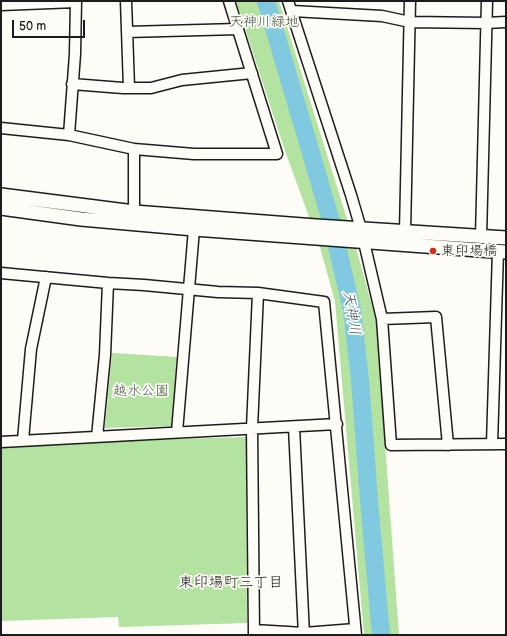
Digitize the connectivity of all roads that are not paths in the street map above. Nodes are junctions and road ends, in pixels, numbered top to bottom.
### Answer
1 (126, 1) edge
2 (229, 1) edge
3 (288, 1) edge
4 (410, 1) edge
5 (487, 1) edge
6 (76, 2) edge
7 (1, 5) edge
8 (292, 11) junction
9 (410, 22) junction
10 (506, 22) edge
11 (486, 23) junction
12 (238, 29) junction
13 (126, 32) junction
14 (252, 73) junction
15 (72, 84) junction
16 (129, 88) junction
17 (1, 128) edge
18 (69, 135) junction
19 (134, 149) junction
20 (1, 195) edge
21 (1, 208) edge
22 (134, 212) junction
23 (194, 229) junction
24 (361, 229) junction
25 (317, 232) junction
26 (405, 232) junction
27 (481, 236) junction
28 (506, 238) edge
29 (358, 242) junction
30 (502, 251) edge
31 (1, 273) edge
32 (46, 277) junction
33 (108, 283) junction
34 (188, 290) junction
35 (258, 292) junction
36 (382, 319) junction
37 (336, 424) junction
38 (294, 427) junction
39 (252, 428) junction
40 (177, 432) junction
41 (97, 437) junction
42 (23, 440) junction
43 (1, 442) edge
44 (492, 444) junction
45 (506, 444) edge
46 (448, 445) junction
47 (355, 632) edge
48 (254, 633) edge
49 (304, 634) edge

1 - 13 street
2 - 12 street
3 - 8 street
4 - 9 street
5 - 11 street
6 - 7 street
6 - 15 street
8 - 9 street
8 - 24 street
9 - 11 street
9 - 26 street
10 - 11 street
11 - 27 street
12 - 13 street
12 - 14 street
13 - 16 street
14 - 16 street
14 - 19 street
15 - 16 street
15 - 18 street
17 - 18 street
18 - 19 street
19 - 22 street
20 - 22 street
21 - 23 street
22 - 25 street
23 - 25 street
23 - 34 street
24 - 25 street
24 - 26 street
25 - 29 street
26 - 27 street
27 - 28 street
29 - 30 street
29 - 36 street
30 - 44 street
31 - 32 street
32 - 33 street
32 - 42 street
33 - 34 street
33 - 41 street
34 - 35 street
34 - 40 street
35 - 37 street
35 - 39 street
36 - 46 street
36 - 46 street
37 - 38 street
37 - 47 street
38 - 39 street
38 - 49 street
39 - 40 street
39 - 48 street
40 - 41 street
41 - 42 street
42 - 43 street
44 - 45 street
44 - 46 street
47 - 49 street
48 - 49 street

